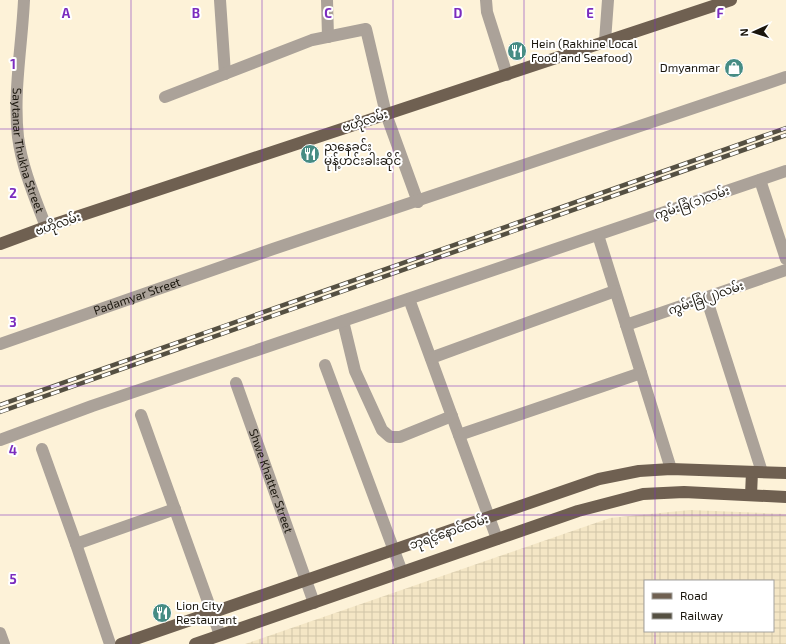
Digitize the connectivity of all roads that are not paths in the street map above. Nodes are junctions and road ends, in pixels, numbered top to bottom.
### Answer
1 (24, 0) edge
2 (220, 0) edge
3 (326, 0) edge
4 (486, 0) edge
5 (608, 0) edge
6 (731, 0) edge
7 (328, 37) junction
8 (605, 41) junction
9 (225, 74) junction
10 (507, 74) junction
11 (786, 77) edge
12 (165, 98) dead end
13 (386, 114) junction
14 (786, 171) edge
15 (760, 180) junction
16 (418, 202) junction
17 (46, 227) junction
18 (598, 235) junction
19 (0, 244) edge
20 (786, 259) edge
21 (786, 270) edge
22 (615, 291) junction
23 (706, 297) junction
24 (410, 299) junction
25 (343, 322) junction
26 (626, 325) junction
27 (0, 344) edge
28 (431, 358) junction
29 (325, 365) dead end
30 (641, 373) junction
31 (236, 383) dead end
32 (141, 415) dead end
33 (452, 416) junction
34 (459, 435) junction
35 (0, 440) edge
36 (42, 449) dead end
37 (671, 469) junction
38 (757, 472) junction
39 (786, 473) edge
40 (751, 495) junction
41 (786, 497) edge
42 (175, 509) junction
43 (489, 518) junction
44 (497, 539) junction
45 (76, 544) junction
46 (394, 551) junction
47 (402, 572) junction
48 (305, 580) junction
49 (314, 602) junction
50 (212, 613) junction
51 (0, 633) edge
52 (220, 635) junction
53 (4, 644) edge
54 (110, 644) edge
55 (121, 644) edge
56 (195, 644) edge

1 - 17 street, Saytanar Thukha Street
2 - 9 street
3 - 7 street
4 - 10 street
5 - 8 street
6 - 8 main road, ဗဟိုလမ်း
7 - 9 street
7 - 13 street
8 - 10 main road, ဗဟိုလမ်း
9 - 12 street
10 - 13 main road, ဗဟိုလမ်း
11 - 16 street, Padamyar Street
13 - 16 street
13 - 17 main road, ဗဟိုလမ်း
14 - 15 street, ကွမ်းခြံ(၁)လမ်း
15 - 18 street, ကွမ်းခြံ(၁)လမ်း
15 - 20 street
16 - 27 street, Padamyar Street
17 - 19 main road, ဗဟိုလမ်း
18 - 22 street
18 - 24 street, ကွမ်းခြံ(၁)လမ်း
21 - 23 street, ကွမ်းခြံ(၂)လမ်း
22 - 26 street
22 - 28 street
23 - 26 street, ကွမ်းခြံ(၂)လမ်း
23 - 38 street
24 - 25 street, ကွမ်းခြံ(၁)လမ်း
24 - 28 street
25 - 33 street
25 - 35 street, ကွမ်းခြံ(၁)လမ်း
26 - 30 street
28 - 33 street
29 - 46 street
30 - 34 street
30 - 37 street
31 - 48 street, Shwe Khatter Street
32 - 42 street
33 - 34 street
34 - 43 street
36 - 45 street
37 - 38 main road, ဘုရင့်နောင်လမ်း
37 - 43 main road, ဘုရင့်နောင်လမ်း
38 - 39 main road, ဘုရင့်နောင်လမ်း
38 - 40 main road
40 - 41 main road, ဘုရင့်နောင်လမ်း
40 - 44 main road, ဘုရင့်နောင်လမ်း
42 - 45 street
42 - 50 street
43 - 44 street
43 - 46 main road, ဘုရင့်နောင်လမ်း
44 - 47 main road, ဘုရင့်နောင်လမ်း
45 - 54 street
46 - 47 street
46 - 48 main road, ဘုရင့်နောင်လမ်း
47 - 49 main road, ဘုရင့်နောင်လမ်း
48 - 49 street, Shwe Khatter Street
48 - 50 main road, ဘုရင့်နောင်လမ်း
49 - 52 main road, ဘုရင့်နောင်လမ်း
50 - 52 street
50 - 55 main road, ဘုရင့်နောင်လမ်း
51 - 53 street
52 - 56 main road, ဘုရင့်နောင်လမ်း

